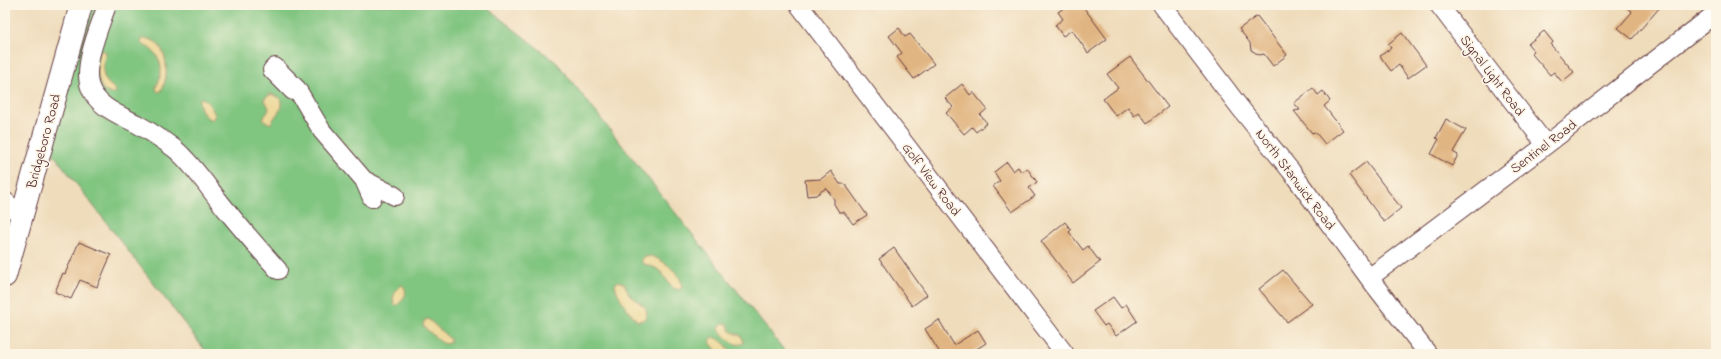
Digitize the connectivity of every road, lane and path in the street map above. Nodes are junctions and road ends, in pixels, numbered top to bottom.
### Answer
1 (81, 5) edge
2 (107, 5) edge
3 (799, 5) edge
4 (1162, 5) edge
5 (1439, 5) edge
6 (1716, 13) edge
7 (293, 91) dead end
8 (1546, 145) junction
9 (364, 180) junction
10 (395, 196) dead end
11 (372, 198) dead end
12 (5, 201) edge
13 (22, 217) junction
14 (278, 270) dead end
15 (5, 276) edge
16 (1369, 278) junction
17 (1065, 354) edge
18 (1428, 354) edge

1 - 13 main road, Bridgeboro Road
2 - 14 street
3 - 17 street, Golf View Road
4 - 16 street, North Stanwick Road
5 - 8 street, Signal Light Road
6 - 8 street, Sentinel Road
7 - 9 street
8 - 16 street, Sentinel Road
9 - 10 street
9 - 11 street
12 - 13 street
13 - 15 main road, Bridgeboro Road
16 - 18 street, North Stanwick Road

